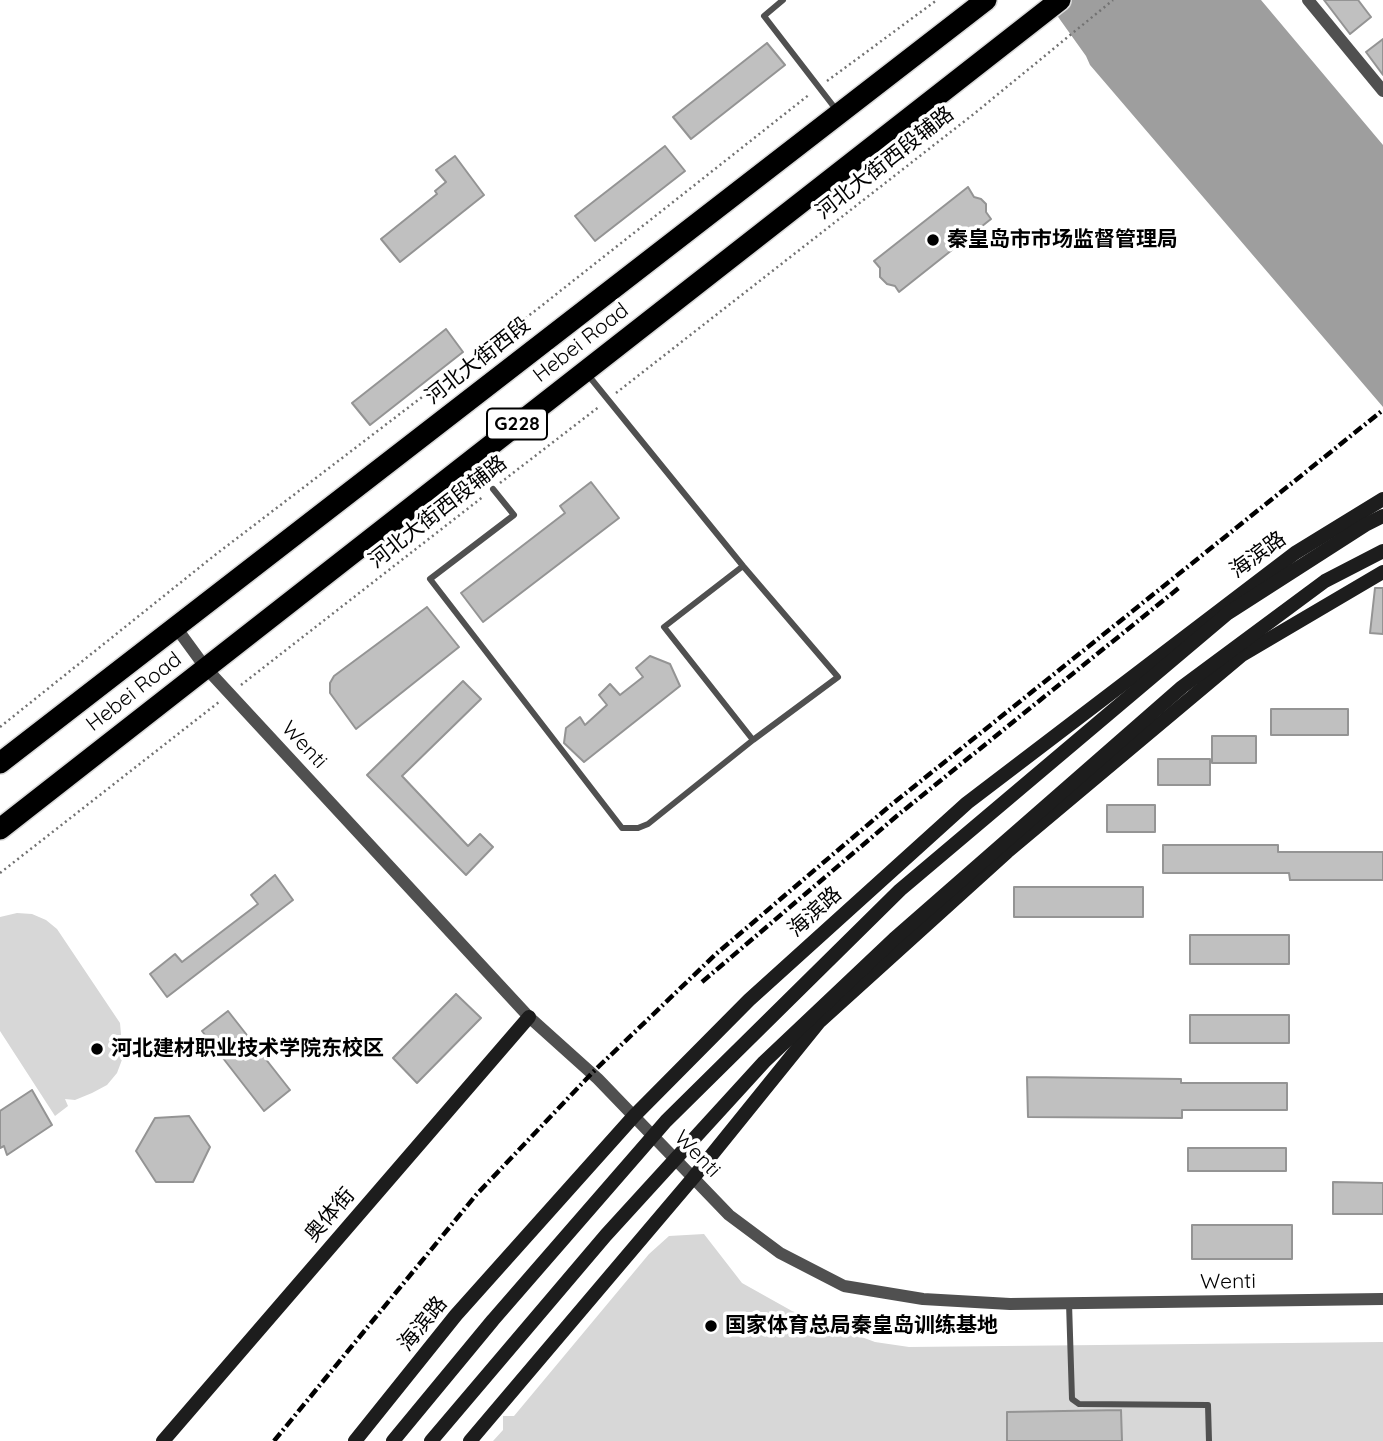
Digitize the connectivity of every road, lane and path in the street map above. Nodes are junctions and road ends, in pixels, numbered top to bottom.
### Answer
1 (783, 0) edge
2 (937, 0) edge
3 (986, 0) edge
4 (1060, 0) edge
5 (1113, 0) edge
6 (1308, 0) edge
7 (818, 87) junction
8 (1383, 91) edge
9 (839, 113) junction
10 (585, 371) junction
11 (610, 398) junction
12 (493, 489) junction
13 (1383, 499) edge
14 (1383, 516) edge
15 (1383, 551) edge
16 (743, 566) junction
17 (1383, 572) edge
18 (175, 626) junction
19 (205, 667) junction
20 (230, 694) junction
21 (0, 727) edge
22 (753, 740) junction
23 (0, 763) edge
24 (0, 829) edge
25 (0, 873) edge
26 (529, 1017) junction
27 (634, 1116) junction
28 (693, 1178) junction
29 (1383, 1299) edge
30 (1069, 1303) junction
31 (163, 1441) edge
32 (355, 1441) edge
33 (393, 1441) edge
34 (431, 1441) edge
35 (470, 1441) edge
36 (1209, 1441) edge

1 - 7 lane
2 - 7 path
3 - 9 highway, 河北大街西段 / G228
4 - 10 highway, Hebei Road / G228
5 - 11 path, 河北大街西段辅路
6 - 8 street
7 - 9 lane
7 - 21 path
9 - 18 highway, 河北大街西段 / G228
10 - 11 lane
10 - 19 highway, Hebei Road / G228
11 - 12 path, 河北大街西段辅路
11 - 16 lane
12 - 20 path, 河北大街西段辅路
12 - 22 lane
13 - 27 street, 海滨路
14 - 33 street, 海滨路, bridge
15 - 34 street, bridge
16 - 22 lane
16 - 22 lane
17 - 28 street
18 - 19 street, Wenti
18 - 23 highway, 河北大街西段 / G228
19 - 20 street, Wenti
19 - 24 highway, Hebei Road / G228
20 - 25 path, 河北大街西段辅路
20 - 26 street, Wenti
26 - 27 street, Wenti
26 - 31 street, 奥体街
27 - 28 street, Wenti
27 - 32 street, 海滨路
28 - 30 street, Wenti
28 - 35 street
29 - 30 street, Wenti
30 - 36 lane

